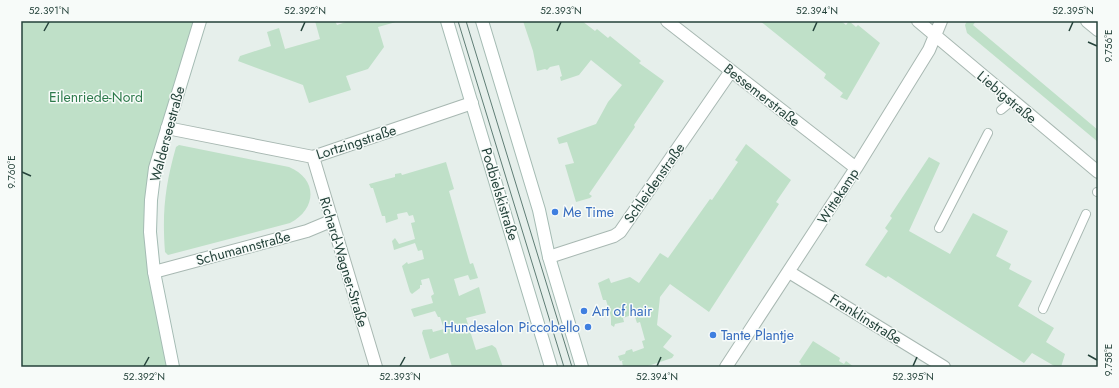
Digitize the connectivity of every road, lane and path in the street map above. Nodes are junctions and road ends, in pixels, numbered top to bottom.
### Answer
1 (200, 21) edge
2 (447, 21) edge
3 (482, 21) edge
4 (667, 21) edge
5 (918, 21) edge
6 (941, 21) edge
7 (1087, 21) edge
8 (1098, 30) edge
9 (935, 36) junction
10 (731, 71) junction
11 (1012, 101) junction
12 (472, 103) junction
13 (1001, 110) dead end
14 (167, 128) junction
15 (988, 133) dead end
16 (312, 157) junction
17 (856, 168) junction
18 (1098, 172) edge
19 (1086, 214) dead end
20 (331, 221) junction
21 (938, 228) dead end
22 (549, 257) junction
23 (154, 272) junction
24 (789, 272) junction
25 (1043, 309) dead end
26 (173, 367) edge
27 (376, 367) edge
28 (551, 367) edge
29 (582, 367) edge
30 (726, 367) edge
31 (944, 367) edge

1 - 14 street, Walderseestraße
2 - 12 street, Podbielskistraße
3 - 22 street
4 - 10 street, Bessemerstraße
5 - 9 street, Liebigstraße
6 - 9 street, Wittekamp
7 - 8 street
9 - 11 street, Liebigstraße
9 - 17 street, Wittekamp
10 - 17 street, Bessemerstraße
10 - 22 street, Schleidenstraße
11 - 13 lane
11 - 18 street, Liebigstraße
12 - 16 street, Lortzingstraße
12 - 28 street, Podbielskistraße
14 - 16 street, Lortzingstraße
14 - 23 street, Walderseestraße
15 - 21 lane
16 - 20 street, Richard-Wagner-Straße
17 - 24 street, Wittekamp
19 - 25 lane
20 - 23 street, Schumannstraße
20 - 27 street, Richard-Wagner-Straße
22 - 29 street
23 - 26 street, Walderseestraße
24 - 30 street, Wittekamp
24 - 31 street, Franklinstraße

